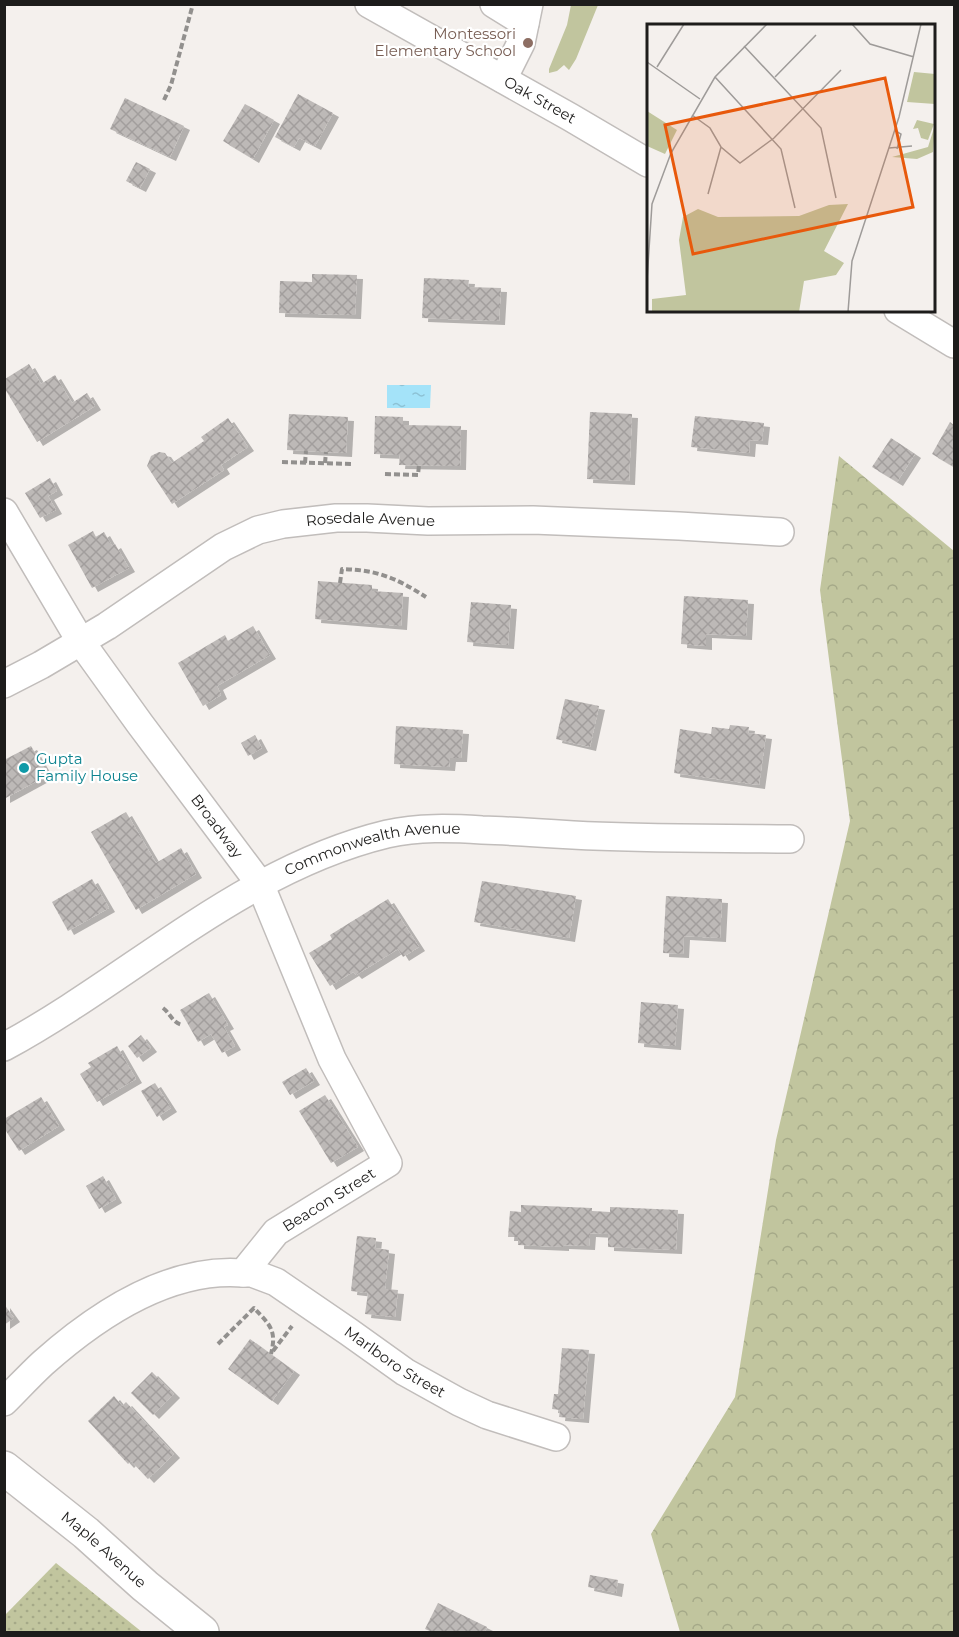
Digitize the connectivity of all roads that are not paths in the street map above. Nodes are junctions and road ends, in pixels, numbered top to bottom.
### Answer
1 (494, 4) edge
2 (382, 8) edge
3 (527, 14) edge
4 (503, 79) junction
5 (647, 162) edge
6 (901, 312) edge
7 (954, 344) edge
8 (4, 512) edge
9 (780, 532) dead end
10 (81, 642) junction
11 (4, 684) edge
12 (790, 839) dead end
13 (260, 884) junction
14 (4, 1047) edge
15 (388, 1162) joint
16 (243, 1273) junction
17 (4, 1402) edge
18 (556, 1437) dead end
19 (4, 1467) edge
20 (202, 1632) edge

1 - 3 street
2 - 4 street, Oak Street
3 - 4 street
4 - 5 street, Oak Street
6 - 7 street
8 - 10 street, Broadway
9 - 10 street, Rosedale Avenue
10 - 11 street, Rosedale Avenue
10 - 13 street, Broadway
12 - 13 street, Commonwealth Avenue
13 - 14 street, Commonwealth Avenue
13 - 15 street, Broadway
15 - 16 street, Beacon Street
16 - 17 street
16 - 18 street, Marlboro Street
19 - 20 main road, Maple Avenue

